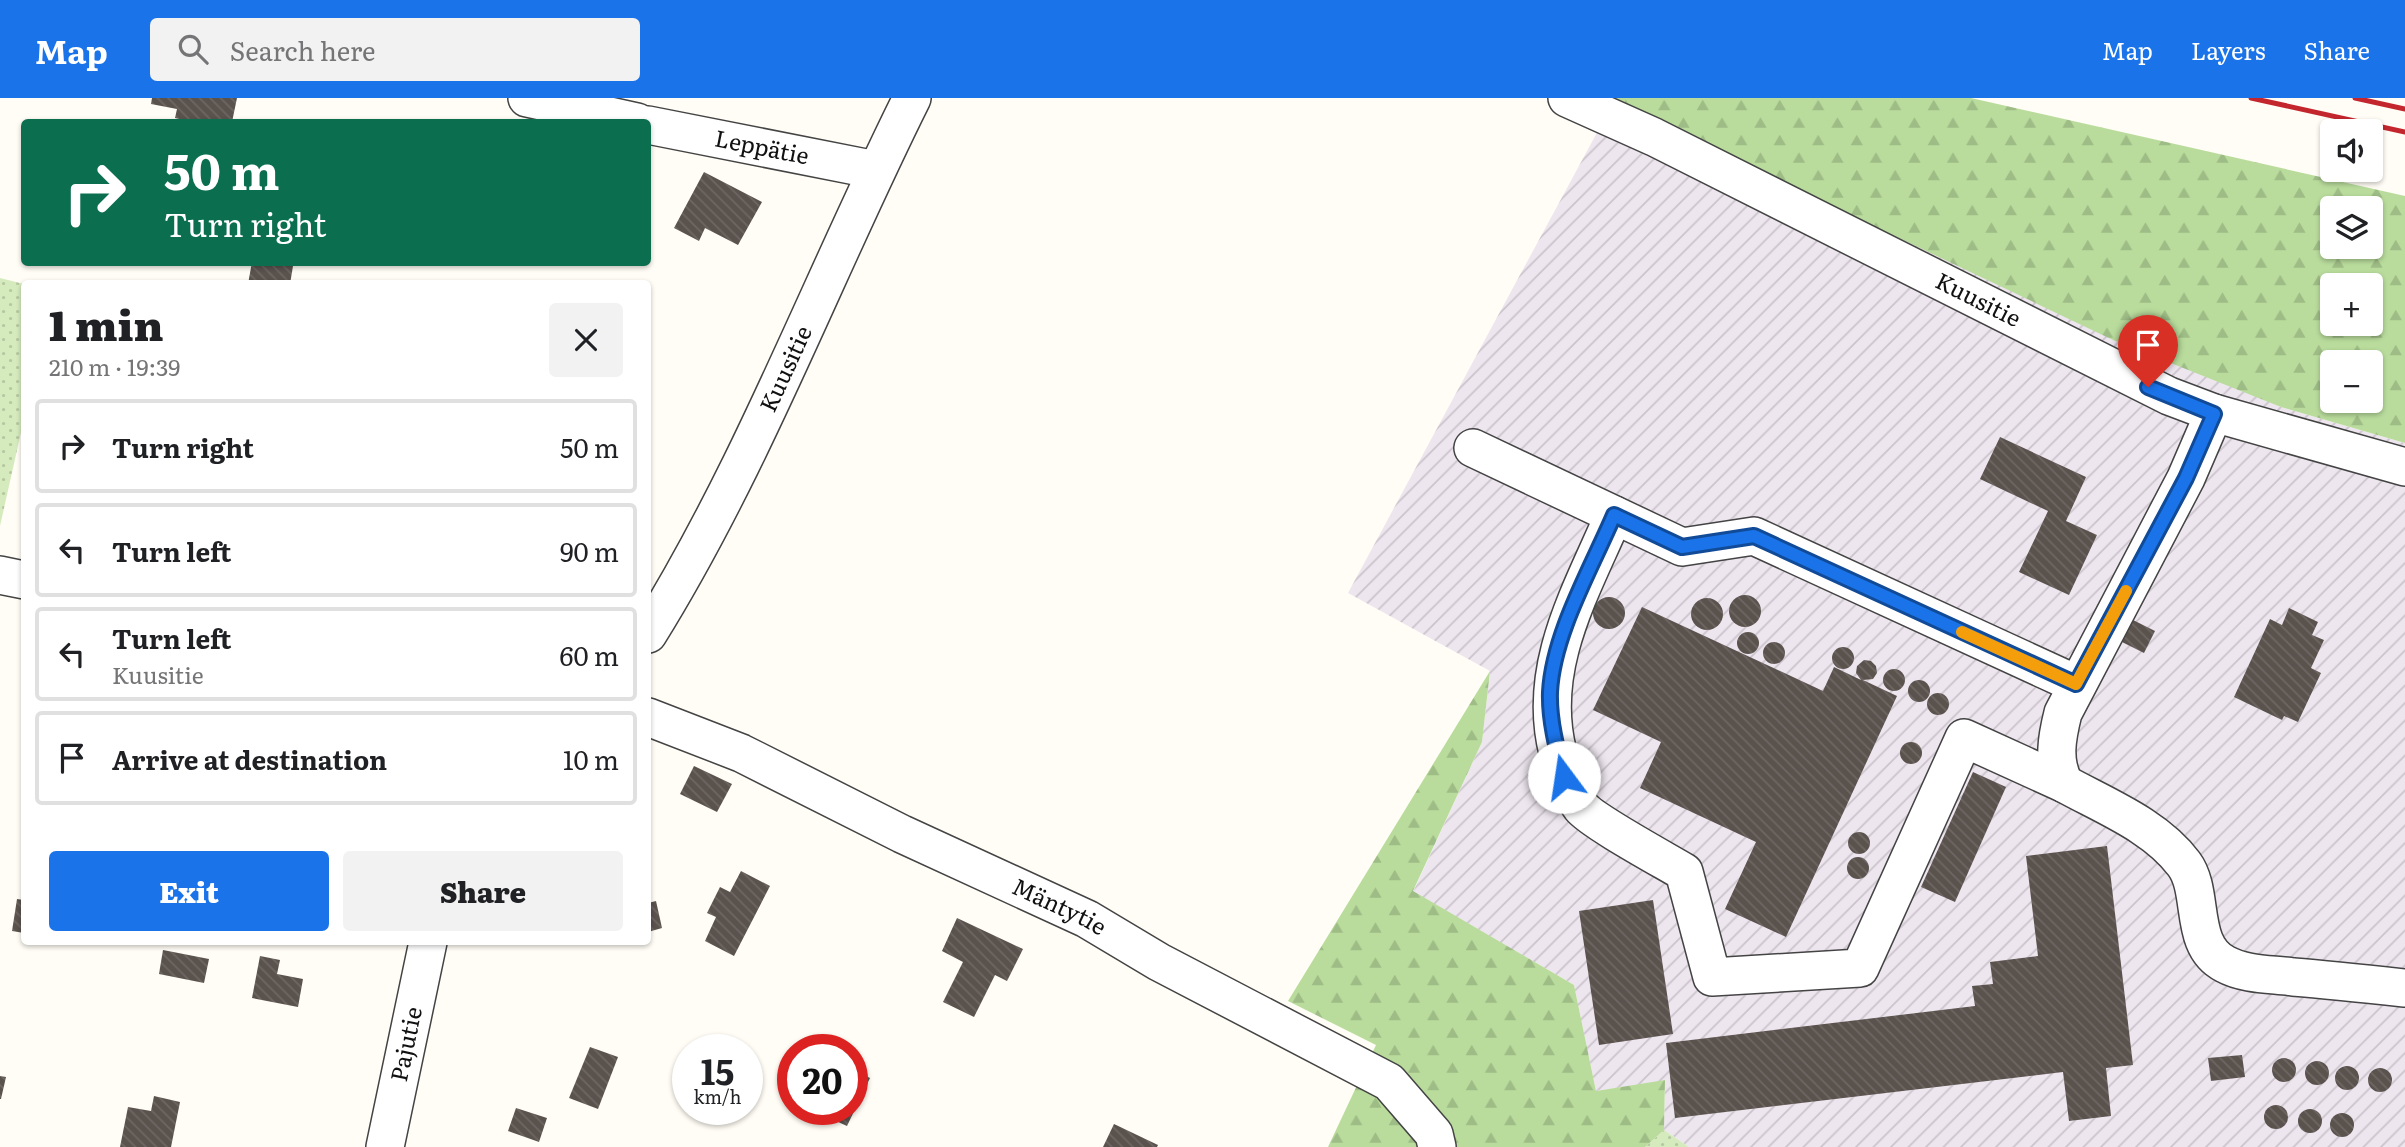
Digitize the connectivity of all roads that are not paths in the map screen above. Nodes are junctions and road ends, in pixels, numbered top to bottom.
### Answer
1 (527, 98) edge
2 (912, 98) edge
3 (1567, 98) edge
4 (623, 119) edge
5 (651, 126) edge
6 (876, 170) junction
7 (2214, 414) junction
8 (1473, 448) dead end
9 (2405, 467) edge
10 (1614, 515) junction
11 (0, 575) edge
12 (21, 579) edge
13 (651, 629) edge
14 (2076, 684) junction
15 (651, 718) edge
16 (2065, 784) junction
17 (427, 945) edge
18 (2405, 988) edge
19 (385, 1147) edge
20 (1437, 1147) edge

1 - 4 street
2 - 6 street, Kuusitie
3 - 7 street, Kuusitie
5 - 6 street, Leppätie
6 - 13 street, Kuusitie
7 - 9 street, Kuusitie
7 - 14 street
8 - 10 street
10 - 14 street
10 - 16 street
11 - 12 street
14 - 16 street
15 - 20 street, Mäntytie
16 - 18 street
17 - 19 street, Pajutie

